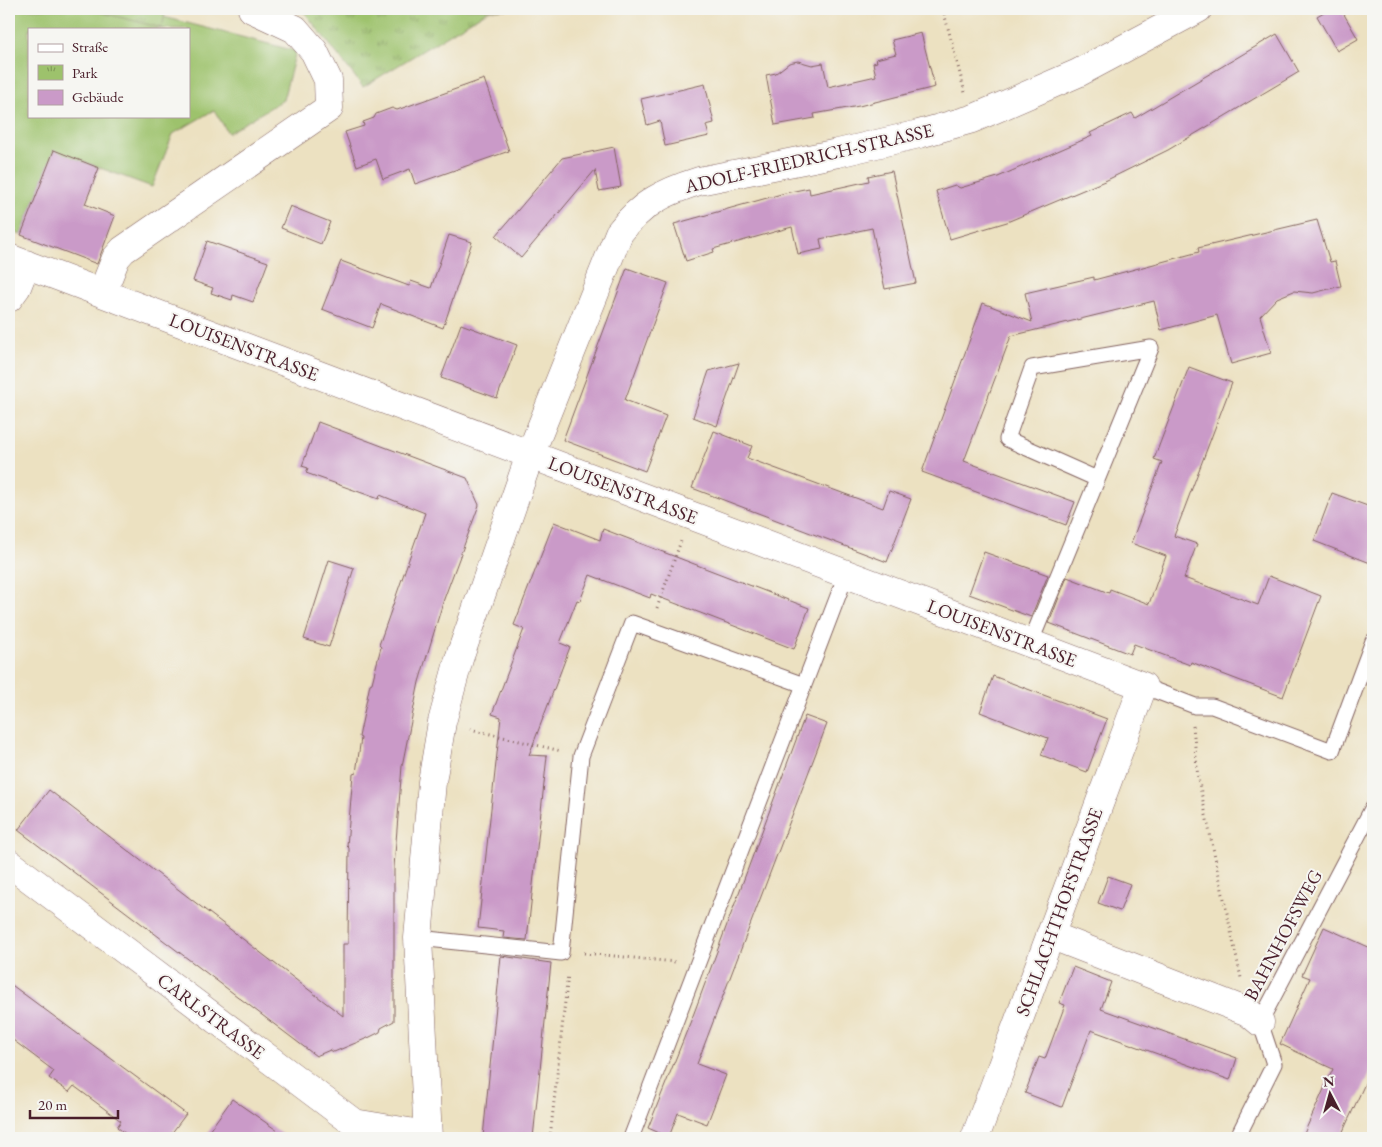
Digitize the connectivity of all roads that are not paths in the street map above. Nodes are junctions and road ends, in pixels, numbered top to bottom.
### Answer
1 (252, 9) edge
2 (1198, 9) edge
3 (17, 261) edge
4 (102, 293) junction
5 (9, 298) edge
6 (530, 455) junction
7 (1097, 479) junction
8 (846, 574) junction
9 (1373, 641) edge
10 (1030, 644) junction
11 (804, 685) junction
12 (1143, 686) junction
13 (1373, 807) edge
14 (9, 863) edge
15 (1050, 935) junction
16 (418, 938) junction
17 (1254, 1017) junction
18 (428, 1136) edge
19 (632, 1138) edge
20 (975, 1138) edge
21 (1237, 1138) edge

1 - 4 street
2 - 6 street, ADOLF-FRIEDRICH-STRASSE
3 - 4 street, LOUISENSTRASSE
3 - 5 street
4 - 6 street, LOUISENSTRASSE
6 - 8 street, LOUISENSTRASSE
6 - 16 street, ADOLF-FRIEDRICH-STRASSE
7 - 7 lane
7 - 10 lane
8 - 10 street, LOUISENSTRASSE
8 - 11 lane
9 - 12 lane
10 - 12 street, LOUISENSTRASSE
11 - 16 lane
11 - 19 lane
12 - 15 street, SCHLACHTHOFSTRASSE
13 - 17 lane, BAHNHOFSWEG
14 - 18 street, CARLSTRASSE
15 - 17 street
15 - 20 street, SCHLACHTHOFSTRASSE
16 - 18 street, ADOLF-FRIEDRICH-STRASSE
17 - 21 lane, BAHNHOFSWEG

